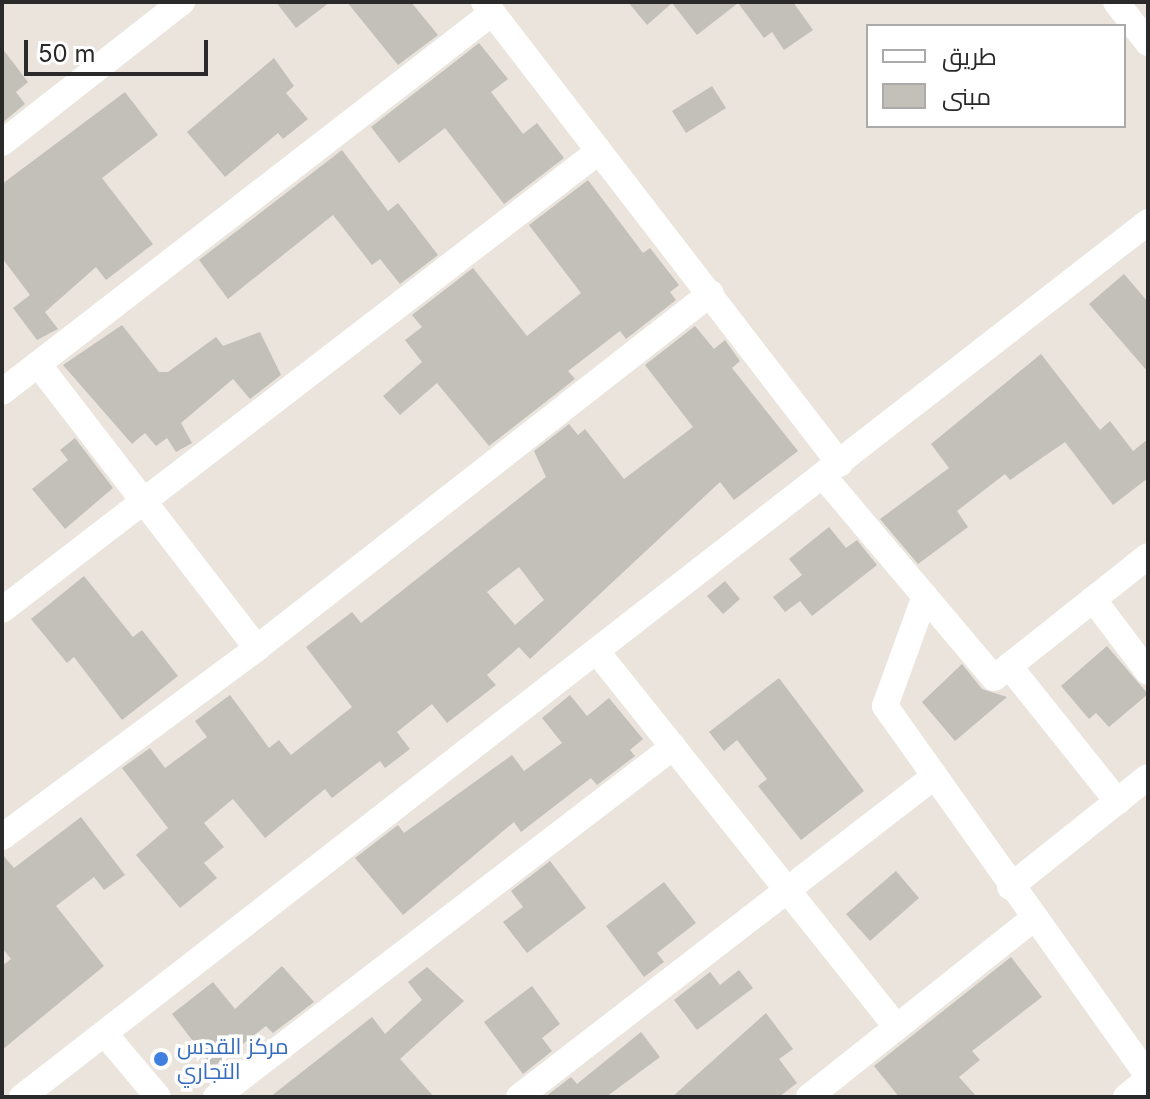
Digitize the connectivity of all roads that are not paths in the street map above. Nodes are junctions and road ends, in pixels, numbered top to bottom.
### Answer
1 (182, 2) edge
2 (1116, 2) edge
3 (488, 8) edge
4 (1148, 43) edge
5 (2, 143) edge
6 (599, 151) junction
7 (1148, 222) edge
8 (711, 293) junction
9 (38, 364) junction
10 (2, 392) edge
11 (832, 471) junction
12 (142, 502) junction
13 (1148, 556) edge
14 (925, 596) junction
15 (1093, 599) junction
16 (2, 610) edge
17 (257, 648) junction
18 (598, 653) junction
19 (1009, 666) junction
20 (1148, 672) edge
21 (673, 747) junction
22 (1148, 777) edge
23 (931, 779) junction
24 (1118, 802) junction
25 (2, 837) edge
26 (1010, 887) junction
27 (788, 891) junction
28 (1033, 919) junction
29 (897, 1027) junction
30 (105, 1034) junction
31 (1148, 1078) edge
32 (22, 1097) edge
33 (158, 1097) edge
34 (216, 1097) edge
35 (519, 1097) edge
36 (809, 1097) edge
37 (1126, 1097) edge

1 - 5 street
2 - 4 street
3 - 6 street
3 - 9 street
6 - 8 street
6 - 12 street
7 - 11 street
8 - 11 street
8 - 17 street
9 - 10 street
9 - 12 street
11 - 14 street
11 - 18 street
12 - 16 street
12 - 17 street
13 - 15 street
14 - 19 street
14 - 23 street
15 - 19 street
15 - 20 street
17 - 25 street
18 - 21 street
18 - 30 street
19 - 24 street
21 - 27 street
21 - 34 street
22 - 24 street
23 - 26 street
23 - 27 street
24 - 26 street
26 - 28 street
27 - 29 street
27 - 35 street
28 - 29 street
28 - 31 street
29 - 36 street
30 - 32 street
30 - 33 street
31 - 37 street

